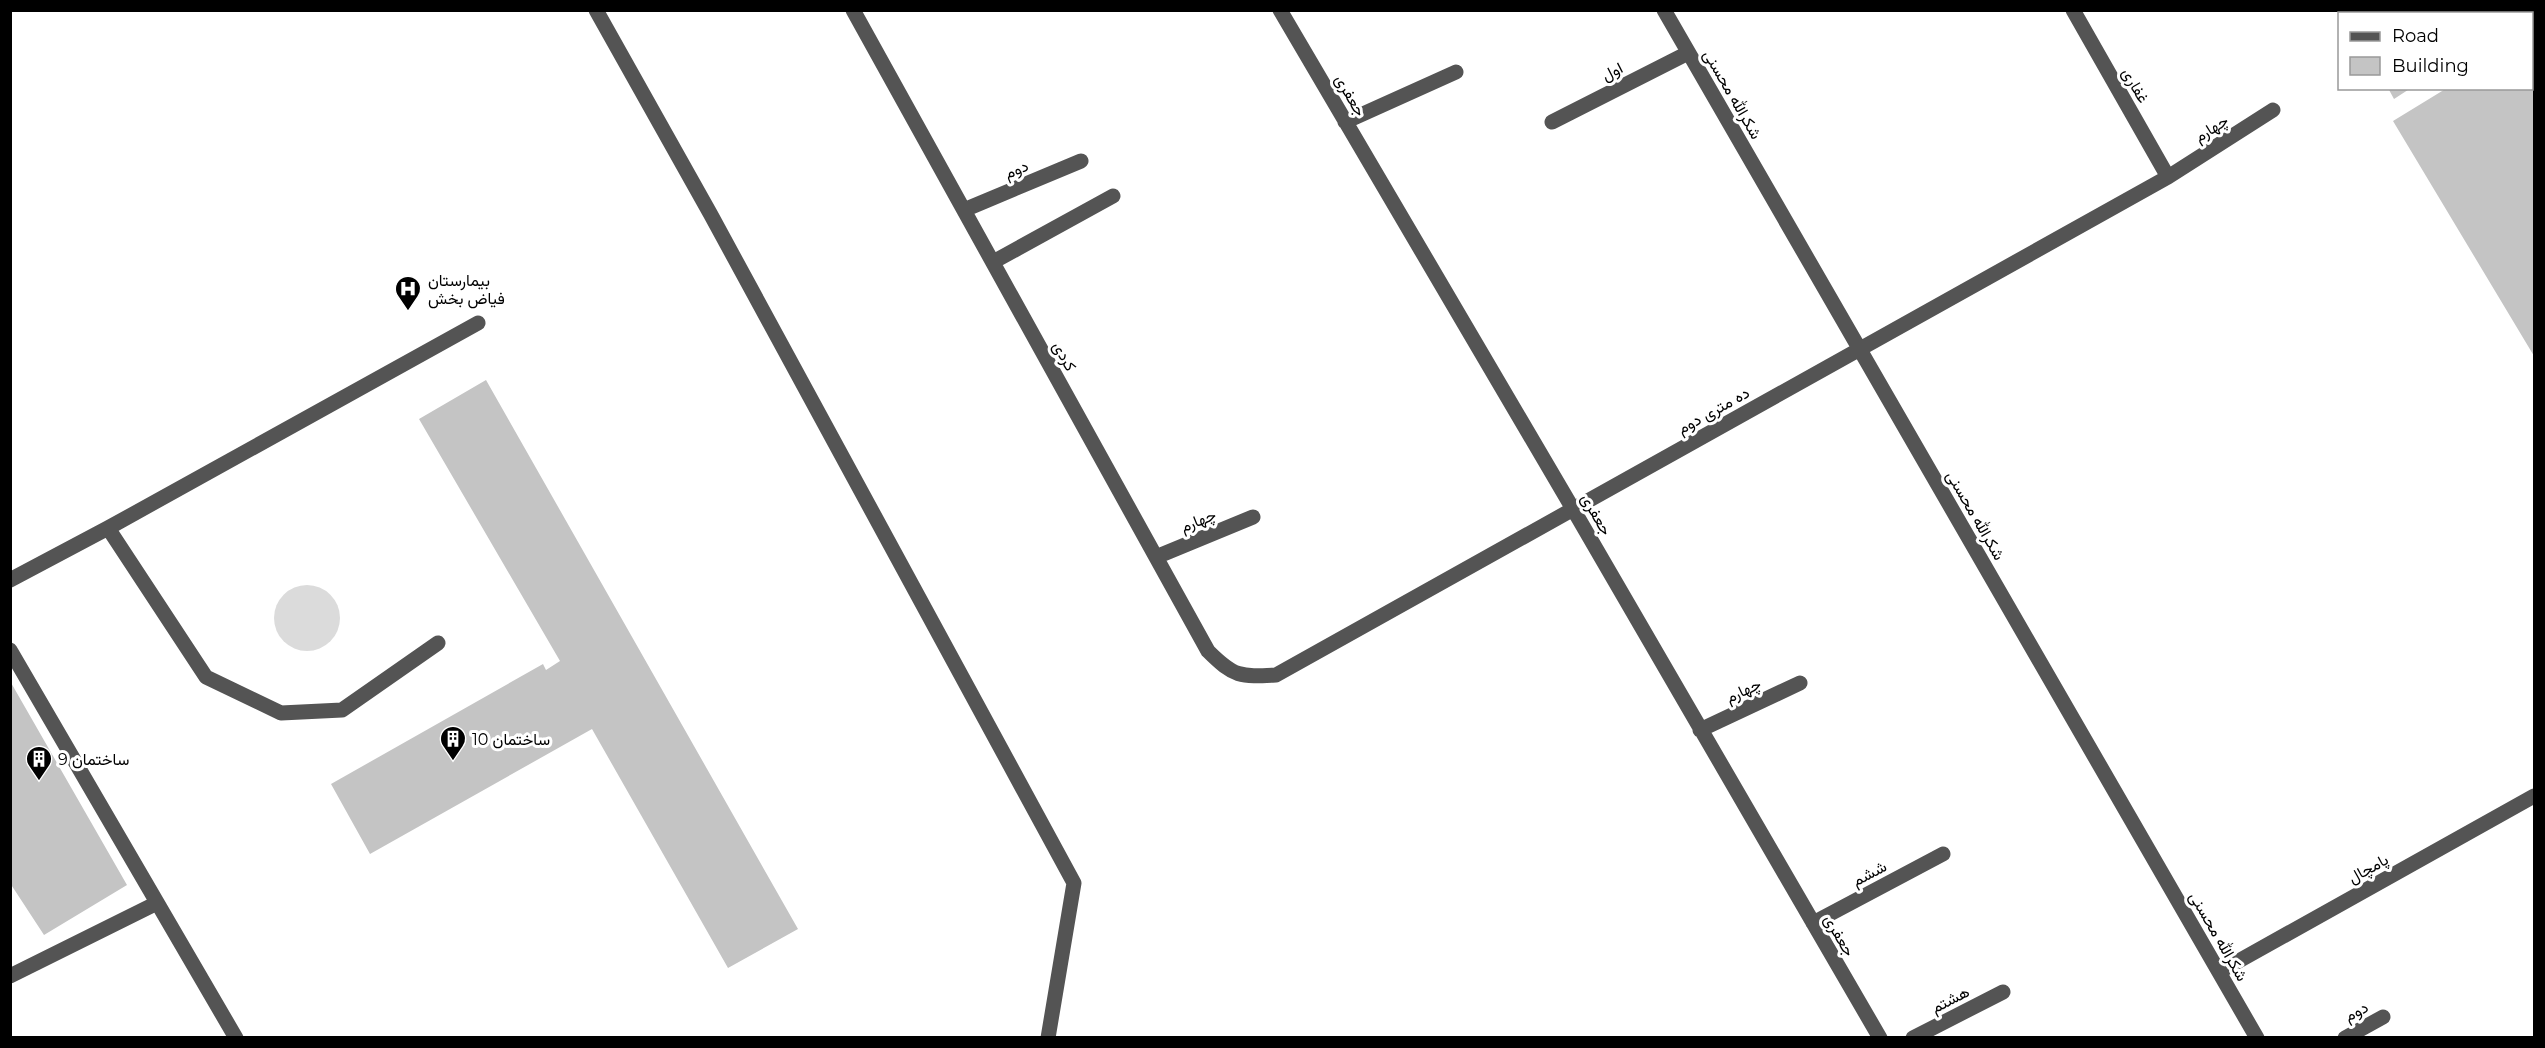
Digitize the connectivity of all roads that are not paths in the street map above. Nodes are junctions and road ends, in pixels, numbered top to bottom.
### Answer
1 (596, 10) edge
2 (854, 10) edge
3 (1280, 10) edge
4 (1664, 10) edge
5 (2073, 10) edge
6 (1688, 53) junction
7 (1456, 72) dead end
8 (2273, 110) dead end
9 (1345, 122) junction
10 (1552, 122) dead end
11 (1081, 161) dead end
12 (2168, 177) junction
13 (1113, 196) dead end
14 (964, 210) junction
15 (993, 262) junction
16 (478, 323) dead end
17 (1860, 349) junction
18 (1573, 509) junction
19 (1253, 517) dead end
20 (108, 528) junction
21 (1156, 556) junction
22 (10, 580) edge
23 (438, 643) dead end
24 (10, 650) edge
25 (1276, 675) joint
26 (1800, 683) dead end
27 (1700, 730) junction
28 (2535, 796) edge
29 (1943, 854) dead end
30 (157, 903) junction
31 (1813, 923) junction
32 (2219, 972) junction
33 (10, 976) edge
34 (2003, 992) dead end
35 (2383, 1017) dead end
36 (236, 1038) edge
37 (1048, 1038) edge
38 (1880, 1038) edge
39 (1913, 1038) edge
40 (2257, 1038) edge
41 (2345, 1038) edge

1 - 37 street
2 - 14 street, کردی
3 - 9 street, جعفری
4 - 6 street, شکرالله محسنی
5 - 12 street, غفاری
6 - 10 street, اول
6 - 17 street, شکرالله محسنی
7 - 9 street
8 - 12 street, چهارم
9 - 18 street, جعفری
11 - 14 street, دوم
12 - 17 street, ده متری دوم
13 - 15 street
14 - 15 street, کردی
15 - 21 street, کردی
16 - 20 street
17 - 18 street, ده متری دوم
17 - 32 street, شکرالله محسنی
18 - 25 street, ده متری دوم
18 - 27 street, جعفری
19 - 21 street, چهارم
20 - 22 street
20 - 23 street
21 - 25 street, کردی
24 - 30 street
26 - 27 street, چهارم
27 - 31 street, جعفری
28 - 32 street, پامچال
29 - 31 street, ششم
30 - 33 street
30 - 36 street
31 - 38 street, جعفری
32 - 40 street, شکرالله محسنی
34 - 39 street, هشتم
35 - 41 street, دوم

